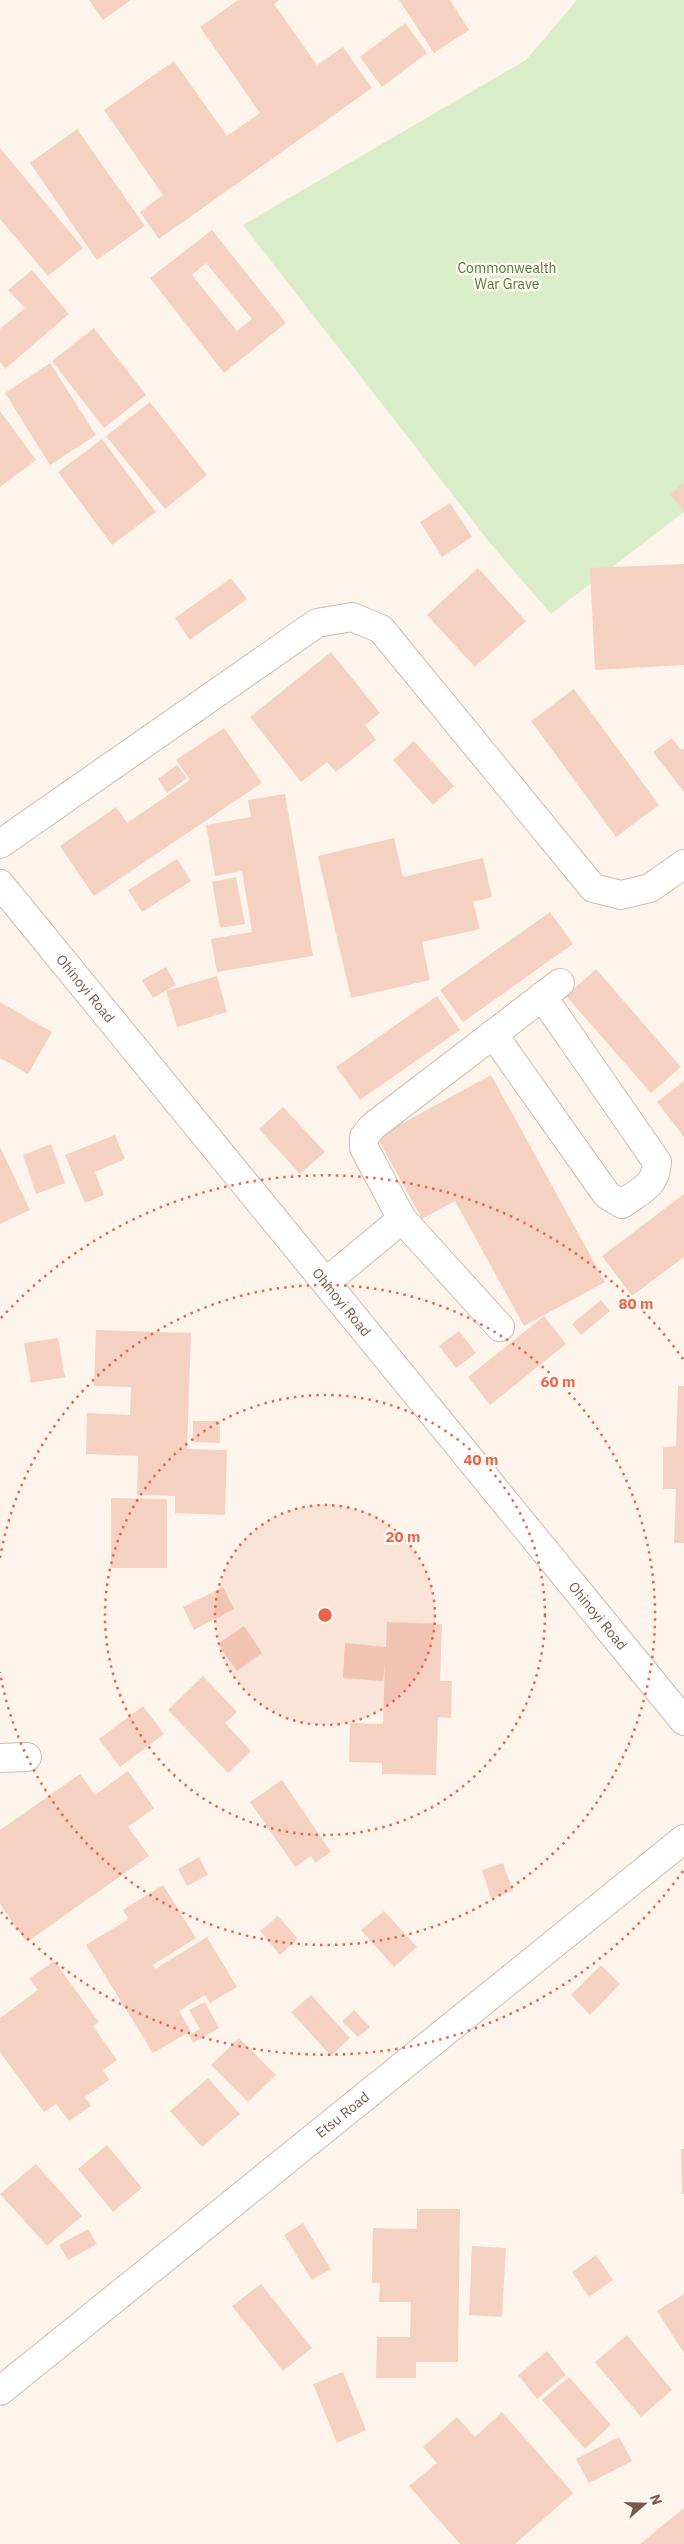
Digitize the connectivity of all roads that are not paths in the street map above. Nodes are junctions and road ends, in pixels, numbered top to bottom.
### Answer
1 (0, 844) edge
2 (684, 864) edge
3 (0, 884) edge
4 (493, 1034) junction
5 (402, 1219) junction
6 (326, 1282) junction
7 (500, 1328) dead end
8 (684, 1721) edge
9 (27, 1757) dead end
10 (0, 1758) edge
11 (684, 1839) edge
12 (0, 2391) edge

1 - 2 street
3 - 6 street, Ohinoyi Road
4 - 4 street
4 - 5 street
5 - 6 street
5 - 7 street
6 - 8 street, Ohinoyi Road
9 - 10 street
11 - 12 street, Etsu Road

